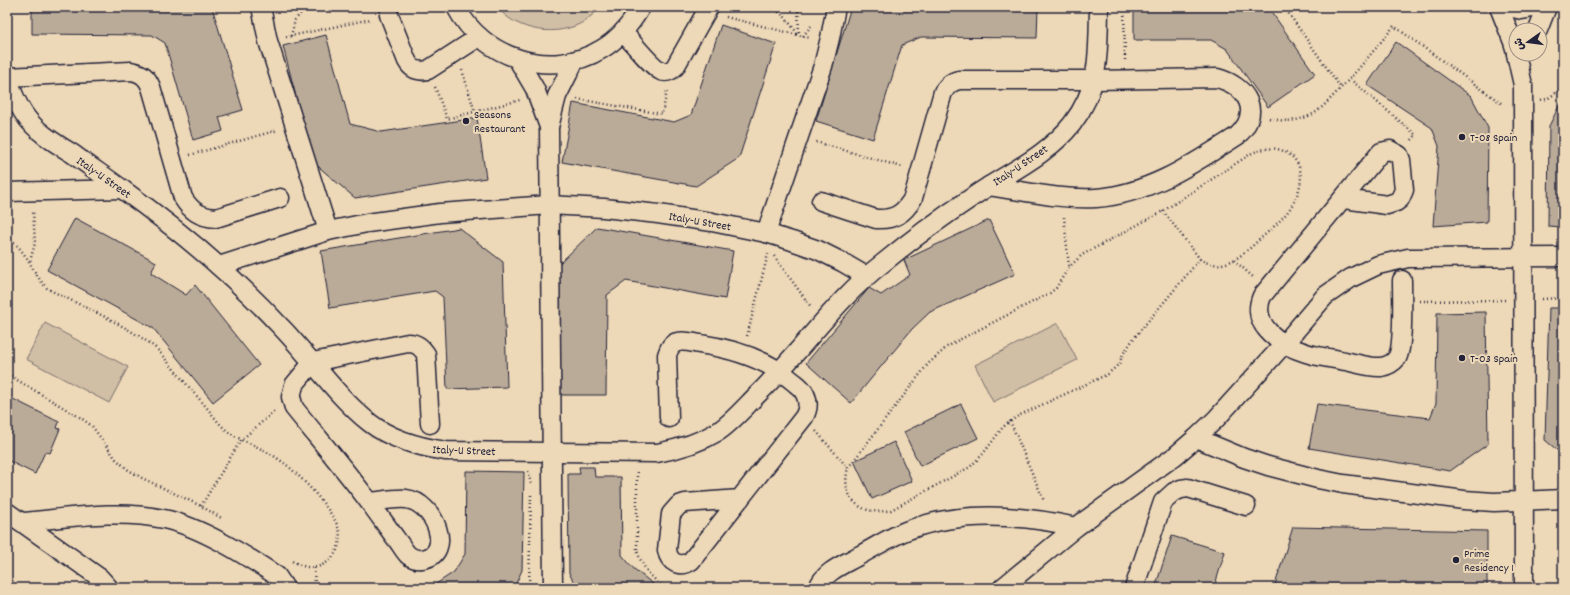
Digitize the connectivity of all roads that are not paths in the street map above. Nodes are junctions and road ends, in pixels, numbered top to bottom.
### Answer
1 (261, 7) edge
2 (456, 7) edge
3 (641, 7) edge
4 (836, 7) edge
5 (1099, 7) edge
6 (1499, 7) edge
7 (1508, 7) edge
8 (1539, 7) edge
9 (1547, 7) edge
10 (707, 10) edge
11 (389, 15) road end
12 (1541, 22) edge
13 (1508, 30) edge
14 (623, 32) junction
15 (479, 37) junction
16 (518, 60) junction
17 (572, 61) junction
18 (1518, 62) edge
19 (1528, 62) edge
20 (7, 76) edge
21 (1094, 80) junction
22 (1523, 85) junction
23 (549, 127) junction
24 (989, 186) junction
25 (122, 189) junction
26 (7, 192) edge
27 (280, 198) dead end
28 (1344, 199) junction
29 (821, 202) dead end
30 (549, 205) junction
31 (328, 230) junction
32 (766, 233) junction
33 (1523, 256) junction
34 (1563, 257) edge
35 (219, 266) junction
36 (866, 276) junction
37 (1402, 280) dead end
38 (1285, 343) junction
39 (313, 362) junction
40 (780, 372) junction
41 (669, 418) dead end
42 (430, 424) dead end
43 (1196, 438) junction
44 (551, 452) junction
45 (740, 499) dead end
46 (1563, 499) edge
47 (369, 502) dead end
48 (1523, 502) junction
49 (1246, 506) dead end
50 (7, 512) edge
51 (22, 522) junction
52 (1076, 527) junction
53 (109, 588) edge
54 (285, 588) edge
55 (553, 588) edge
56 (818, 588) edge
57 (1002, 588) edge
58 (1134, 588) edge
59 (1524, 588) edge

1 - 31 street
2 - 15 street
3 - 14 street
4 - 32 street
5 - 21 street, Italy-U Street
6 - 13 street
7 - 8 street
9 - 12 street
10 - 14 street
11 - 15 street
14 - 17 street
15 - 16 street
16 - 17 street
16 - 23 street
17 - 23 street
18 - 22 street
19 - 22 street
20 - 25 street, Italy-U Street
20 - 27 street
21 - 24 street, Italy-U Street
21 - 24 street
21 - 29 street
22 - 33 street
23 - 30 street
24 - 36 street, Italy-U Street
25 - 26 street
25 - 35 street, Italy-U Street
28 - 28 street
28 - 38 street
30 - 31 street, Italy-U Street
30 - 32 street, Italy-U Street
30 - 44 street
31 - 35 street, Italy-U Street
32 - 36 street, Italy-U Street
33 - 34 street
33 - 38 street
33 - 48 street
35 - 39 street, Italy-U Street
36 - 40 street, Italy-U Street
37 - 38 street
38 - 43 street
39 - 42 street, Italy-U Street
39 - 44 street, Italy-U Street
39 - 47 street
40 - 41 street
40 - 44 street, Italy-U Street
40 - 45 street
43 - 48 street
43 - 52 street
44 - 55 street
46 - 48 street
48 - 59 street
49 - 58 street
50 - 51 street
51 - 53 street
51 - 54 street
52 - 56 street
52 - 57 street

